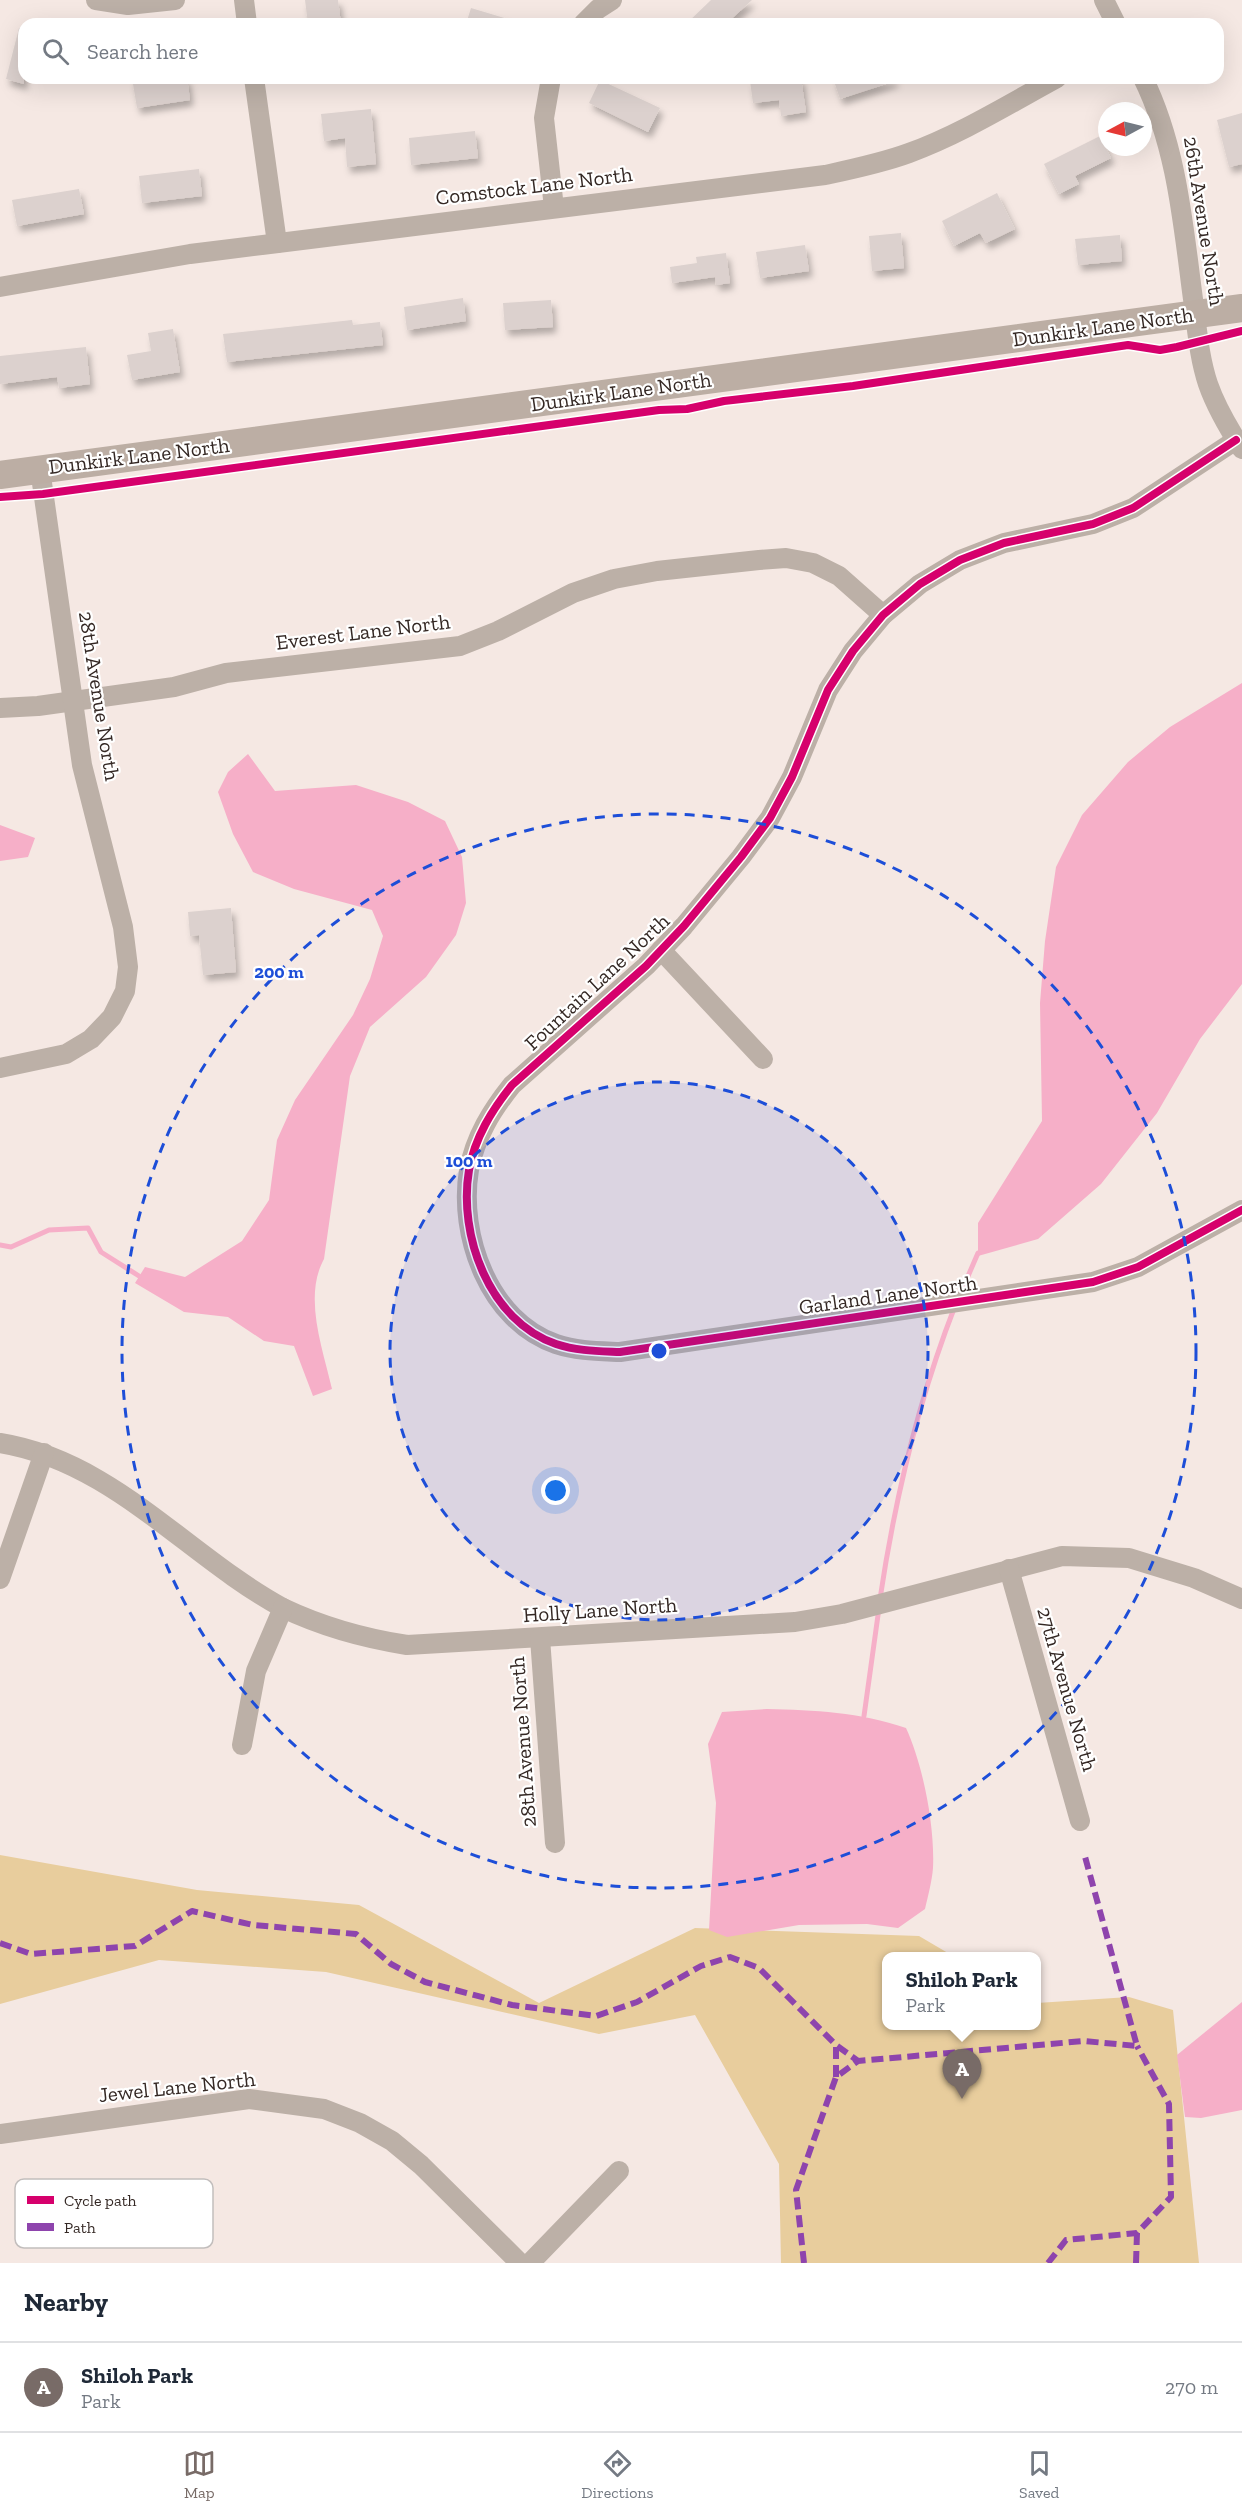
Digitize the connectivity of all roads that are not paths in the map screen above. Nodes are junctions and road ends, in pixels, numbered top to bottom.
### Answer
1 (96, 0) edge
2 (175, 0) edge
3 (244, 0) edge
4 (612, 0) edge
5 (1104, 0) edge
6 (246, 18) edge
7 (589, 18) edge
8 (1113, 18) edge
9 (255, 84) edge
10 (550, 84) edge
11 (1046, 84) edge
12 (1146, 84) edge
13 (554, 208) junction
14 (277, 243) junction
15 (0, 287) edge
16 (1242, 308) edge
17 (1195, 314) junction
18 (1239, 444) edge
19 (40, 469) junction
20 (0, 475) edge
21 (883, 615) junction
22 (73, 701) junction
23 (0, 708) edge
24 (661, 950) junction
25 (763, 1059) dead end
26 (0, 1068) edge
27 (1242, 1209) edge
28 (527, 1329) joint
29 (0, 1443) edge
30 (44, 1454) junction
31 (1009, 1569) junction
32 (0, 1579) edge
33 (1242, 1599) edge
34 (283, 1608) junction
35 (540, 1638) junction
36 (242, 1745) dead end
37 (1080, 1821) dead end
38 (555, 1843) dead end
39 (0, 2134) edge
40 (619, 2170) dead end
41 (520, 2263) edge
42 (530, 2263) edge

1 - 2 street
3 - 6 street
4 - 7 street
5 - 8 street
9 - 14 street
10 - 13 street
11 - 13 street, Comstock Lane North
12 - 17 street, 26th Avenue North
13 - 14 street, Comstock Lane North
14 - 15 street, Comstock Lane North
16 - 17 street, Dunkirk Lane North
17 - 18 street, 26th Avenue North
17 - 19 street, Dunkirk Lane North
18 - 21 street, Fountain Lane North
19 - 20 street, Dunkirk Lane North
19 - 22 street, 28th Avenue North
21 - 22 street, Everest Lane North
21 - 24 street, Fountain Lane North
22 - 23 street, Everest Lane North
22 - 26 street, 28th Avenue North
24 - 25 street
24 - 28 street, Fountain Lane North
27 - 28 street, Garland Lane North
29 - 30 street, Holly Lane North
30 - 32 street
30 - 34 street, Holly Lane North
31 - 33 street, Holly Lane North
31 - 35 street, Holly Lane North
31 - 37 street, 27th Avenue North
34 - 35 street, Holly Lane North
34 - 36 street
35 - 38 street, 28th Avenue North
39 - 41 street, Jewel Lane North
40 - 42 street

